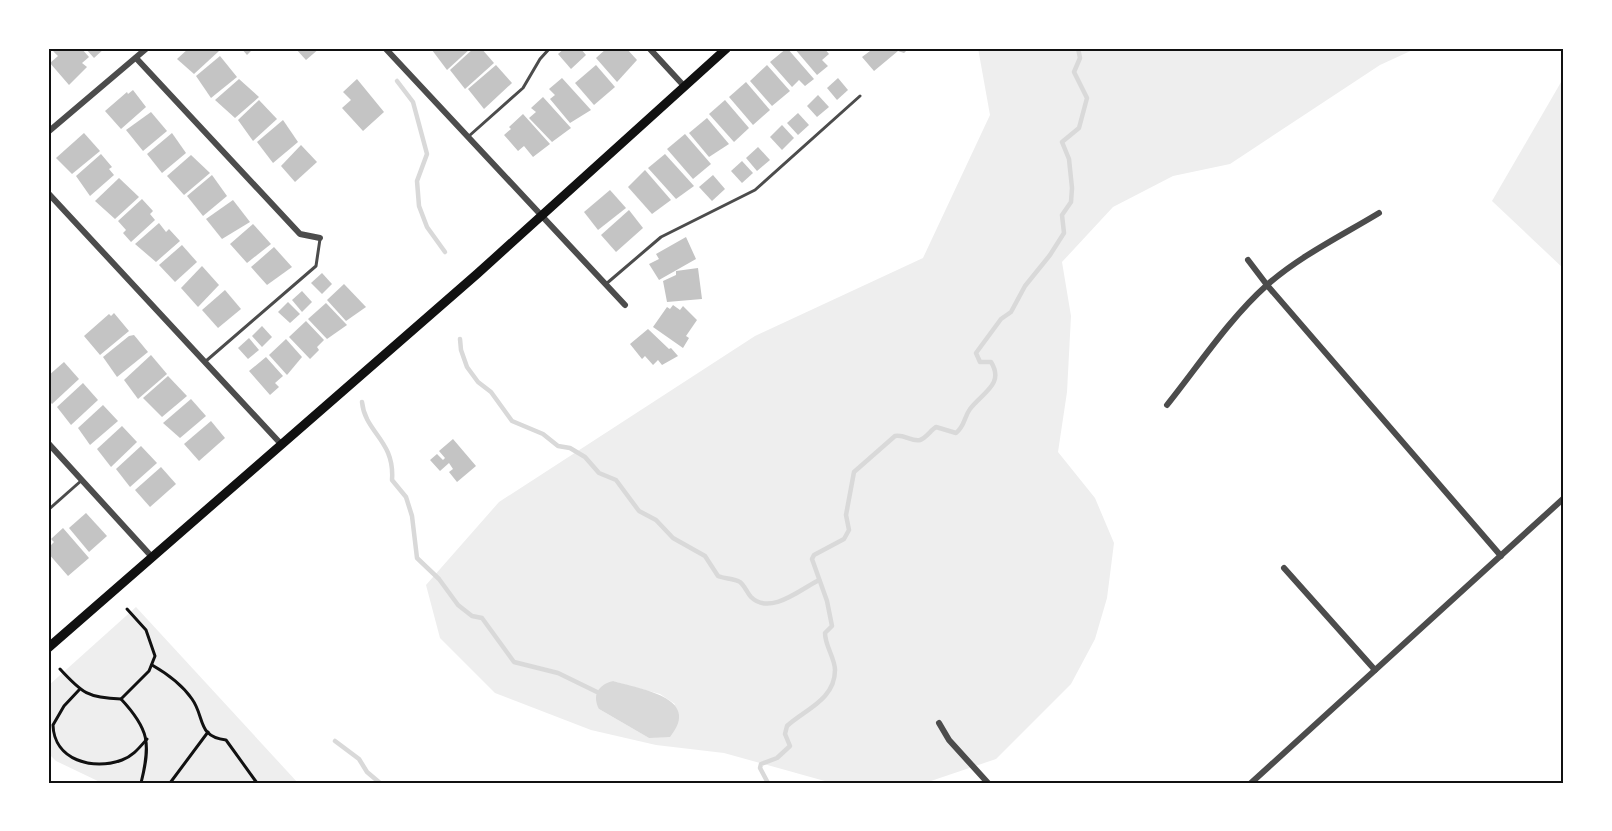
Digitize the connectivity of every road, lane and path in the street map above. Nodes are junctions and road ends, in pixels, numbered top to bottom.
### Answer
1 (147, 48) edge
2 (385, 48) edge
3 (550, 48) edge
4 (649, 48) edge
5 (728, 48) edge
6 (136, 58) junction
7 (684, 86) junction
8 (860, 96) dead end
9 (48, 132) edge
10 (468, 137) junction
11 (48, 193) edge
12 (1378, 213) dead end
13 (541, 217) junction
14 (320, 238) joint
15 (1248, 260) dead end
16 (606, 284) junction
17 (1267, 285) junction
18 (625, 305) dead end
19 (205, 362) junction
20 (1167, 405) dead end
21 (48, 442) edge
22 (281, 444) junction
23 (82, 480) junction
24 (1564, 498) edge
25 (48, 510) edge
26 (1501, 556) junction
27 (152, 557) junction
28 (1284, 568) dead end
29 (127, 609) dead end
30 (48, 648) edge
31 (152, 665) junction
32 (60, 669) dead end
33 (1375, 670) junction
34 (79, 690) junction
35 (121, 699) junction
36 (939, 723) dead end
37 (208, 732) junction
38 (147, 740) junction
39 (141, 783) edge
40 (170, 783) edge
41 (257, 783) edge
42 (988, 783) edge
43 (1251, 783) edge

1 - 6 street
2 - 10 street
3 - 10 lane
4 - 7 street
5 - 7 main road
6 - 9 street
6 - 14 street
7 - 13 main road
8 - 16 lane
10 - 13 street
11 - 19 street
12 - 17 street
13 - 16 street
13 - 22 main road
14 - 19 lane
15 - 17 street
16 - 18 street
17 - 20 street
17 - 26 street
19 - 22 street
21 - 23 street
22 - 27 main road
23 - 25 lane
23 - 27 street
24 - 26 street
26 - 33 street
27 - 30 main road
28 - 33 street
29 - 31 path
31 - 35 path
31 - 37 path
32 - 34 path
33 - 43 street
34 - 35 path
34 - 38 path
35 - 38 path
36 - 42 street
37 - 40 path
37 - 41 path
38 - 39 path

